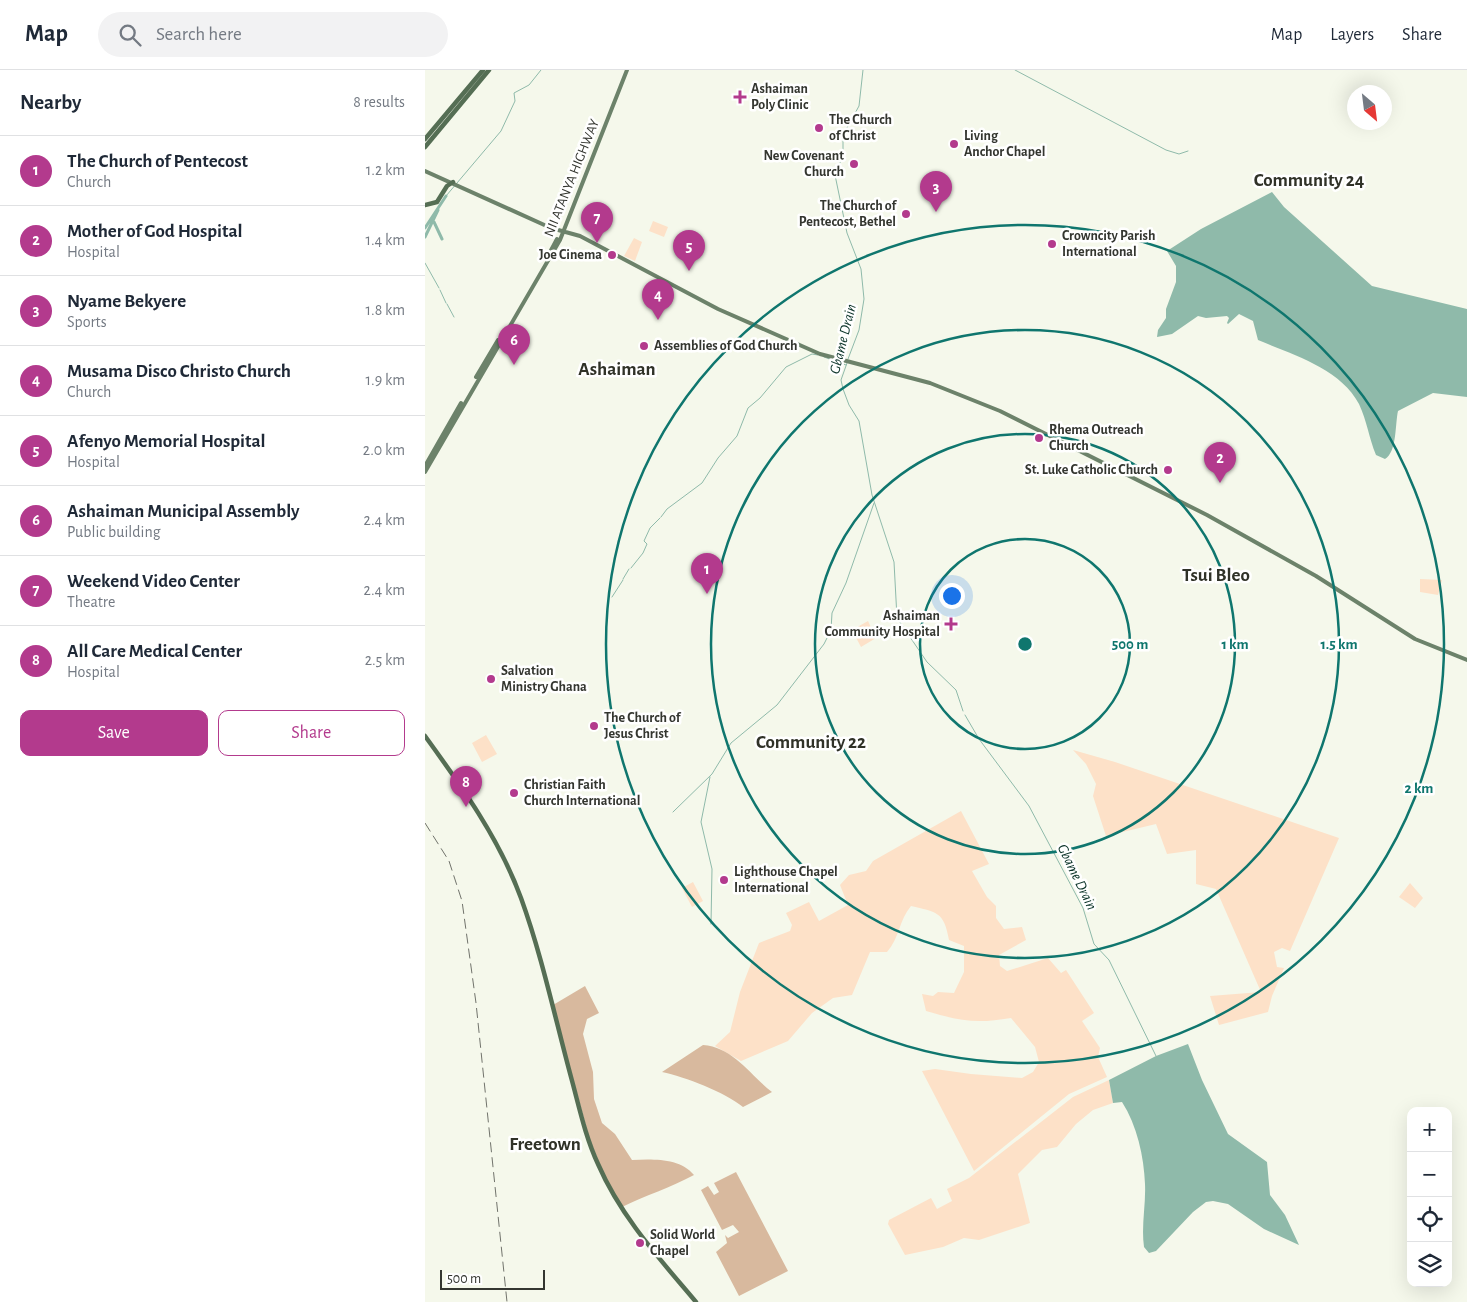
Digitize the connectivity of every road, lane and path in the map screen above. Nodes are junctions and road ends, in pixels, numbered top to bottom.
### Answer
1 (483, 70) edge
2 (489, 70) edge
3 (626, 70) edge
4 (425, 139) edge
5 (425, 147) edge
6 (425, 170) edge
7 (449, 183) junction
8 (425, 206) edge
9 (563, 230) junction
10 (427, 465) edge
11 (425, 472) edge
12 (1467, 660) edge
13 (425, 736) edge
14 (696, 1302) edge

1 - 4 highway
2 - 5 highway
3 - 9 main road, NII ATANYA HIGHWAY
6 - 7 main road
6 - 7 main road
7 - 8 highway
7 - 9 main road
9 - 10 main road, NII ATANYA HIGHWAY
9 - 12 main road
10 - 11 main road, NII ATANYA HIGHWAY
13 - 14 highway

